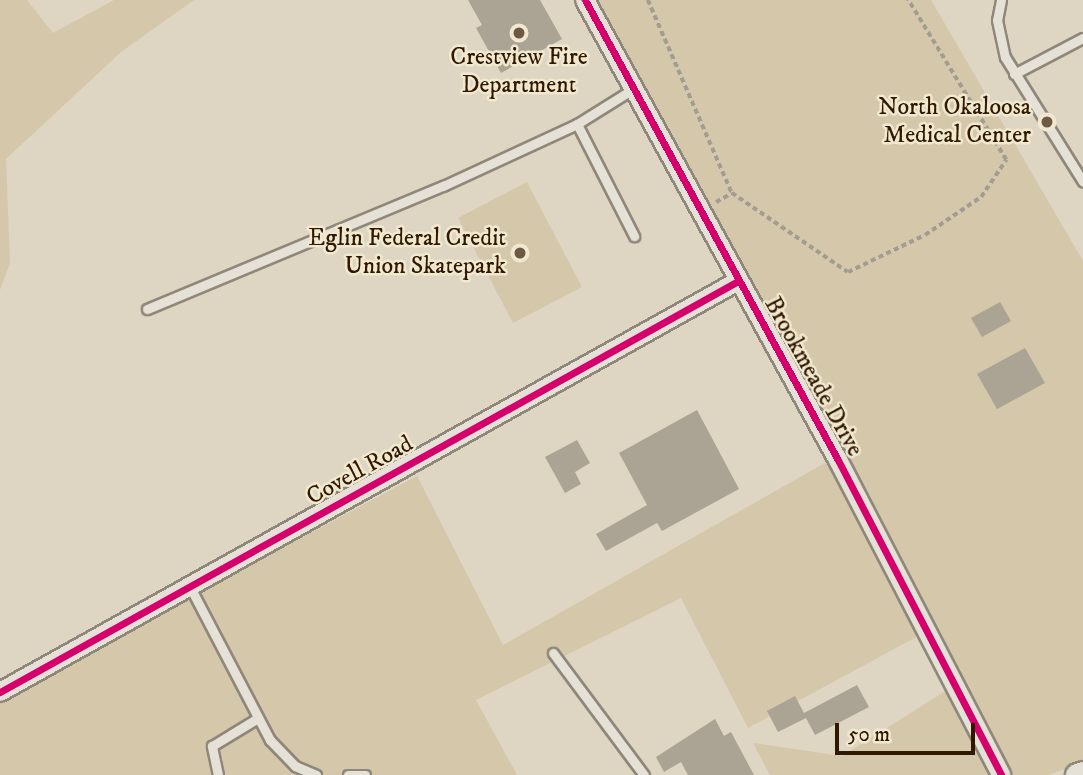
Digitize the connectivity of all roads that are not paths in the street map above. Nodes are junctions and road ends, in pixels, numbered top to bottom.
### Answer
1 (585, 0) edge
2 (1001, 0) edge
3 (1083, 38) edge
4 (1014, 75) junction
5 (634, 89) junction
6 (577, 124) junction
7 (1083, 182) edge
8 (634, 236) dead end
9 (738, 281) junction
10 (147, 309) dead end
11 (190, 587) junction
12 (553, 653) dead end
13 (0, 692) edge
14 (258, 718) junction
15 (1083, 772) edge
16 (218, 775) edge
17 (316, 775) edge
18 (348, 775) edge
19 (365, 775) edge
20 (645, 775) edge
21 (1002, 775) edge
22 (1077, 775) edge

1 - 5 street, Brookmeade Drive
2 - 4 lane
3 - 4 lane
4 - 7 lane
5 - 6 lane
5 - 9 street, Brookmeade Drive
6 - 8 lane
6 - 10 lane
9 - 11 street, Covell Road
9 - 21 street, Brookmeade Drive
11 - 13 street, Covell Road
11 - 14 lane
12 - 20 lane
14 - 16 lane
14 - 17 lane
15 - 22 street
18 - 19 lane

